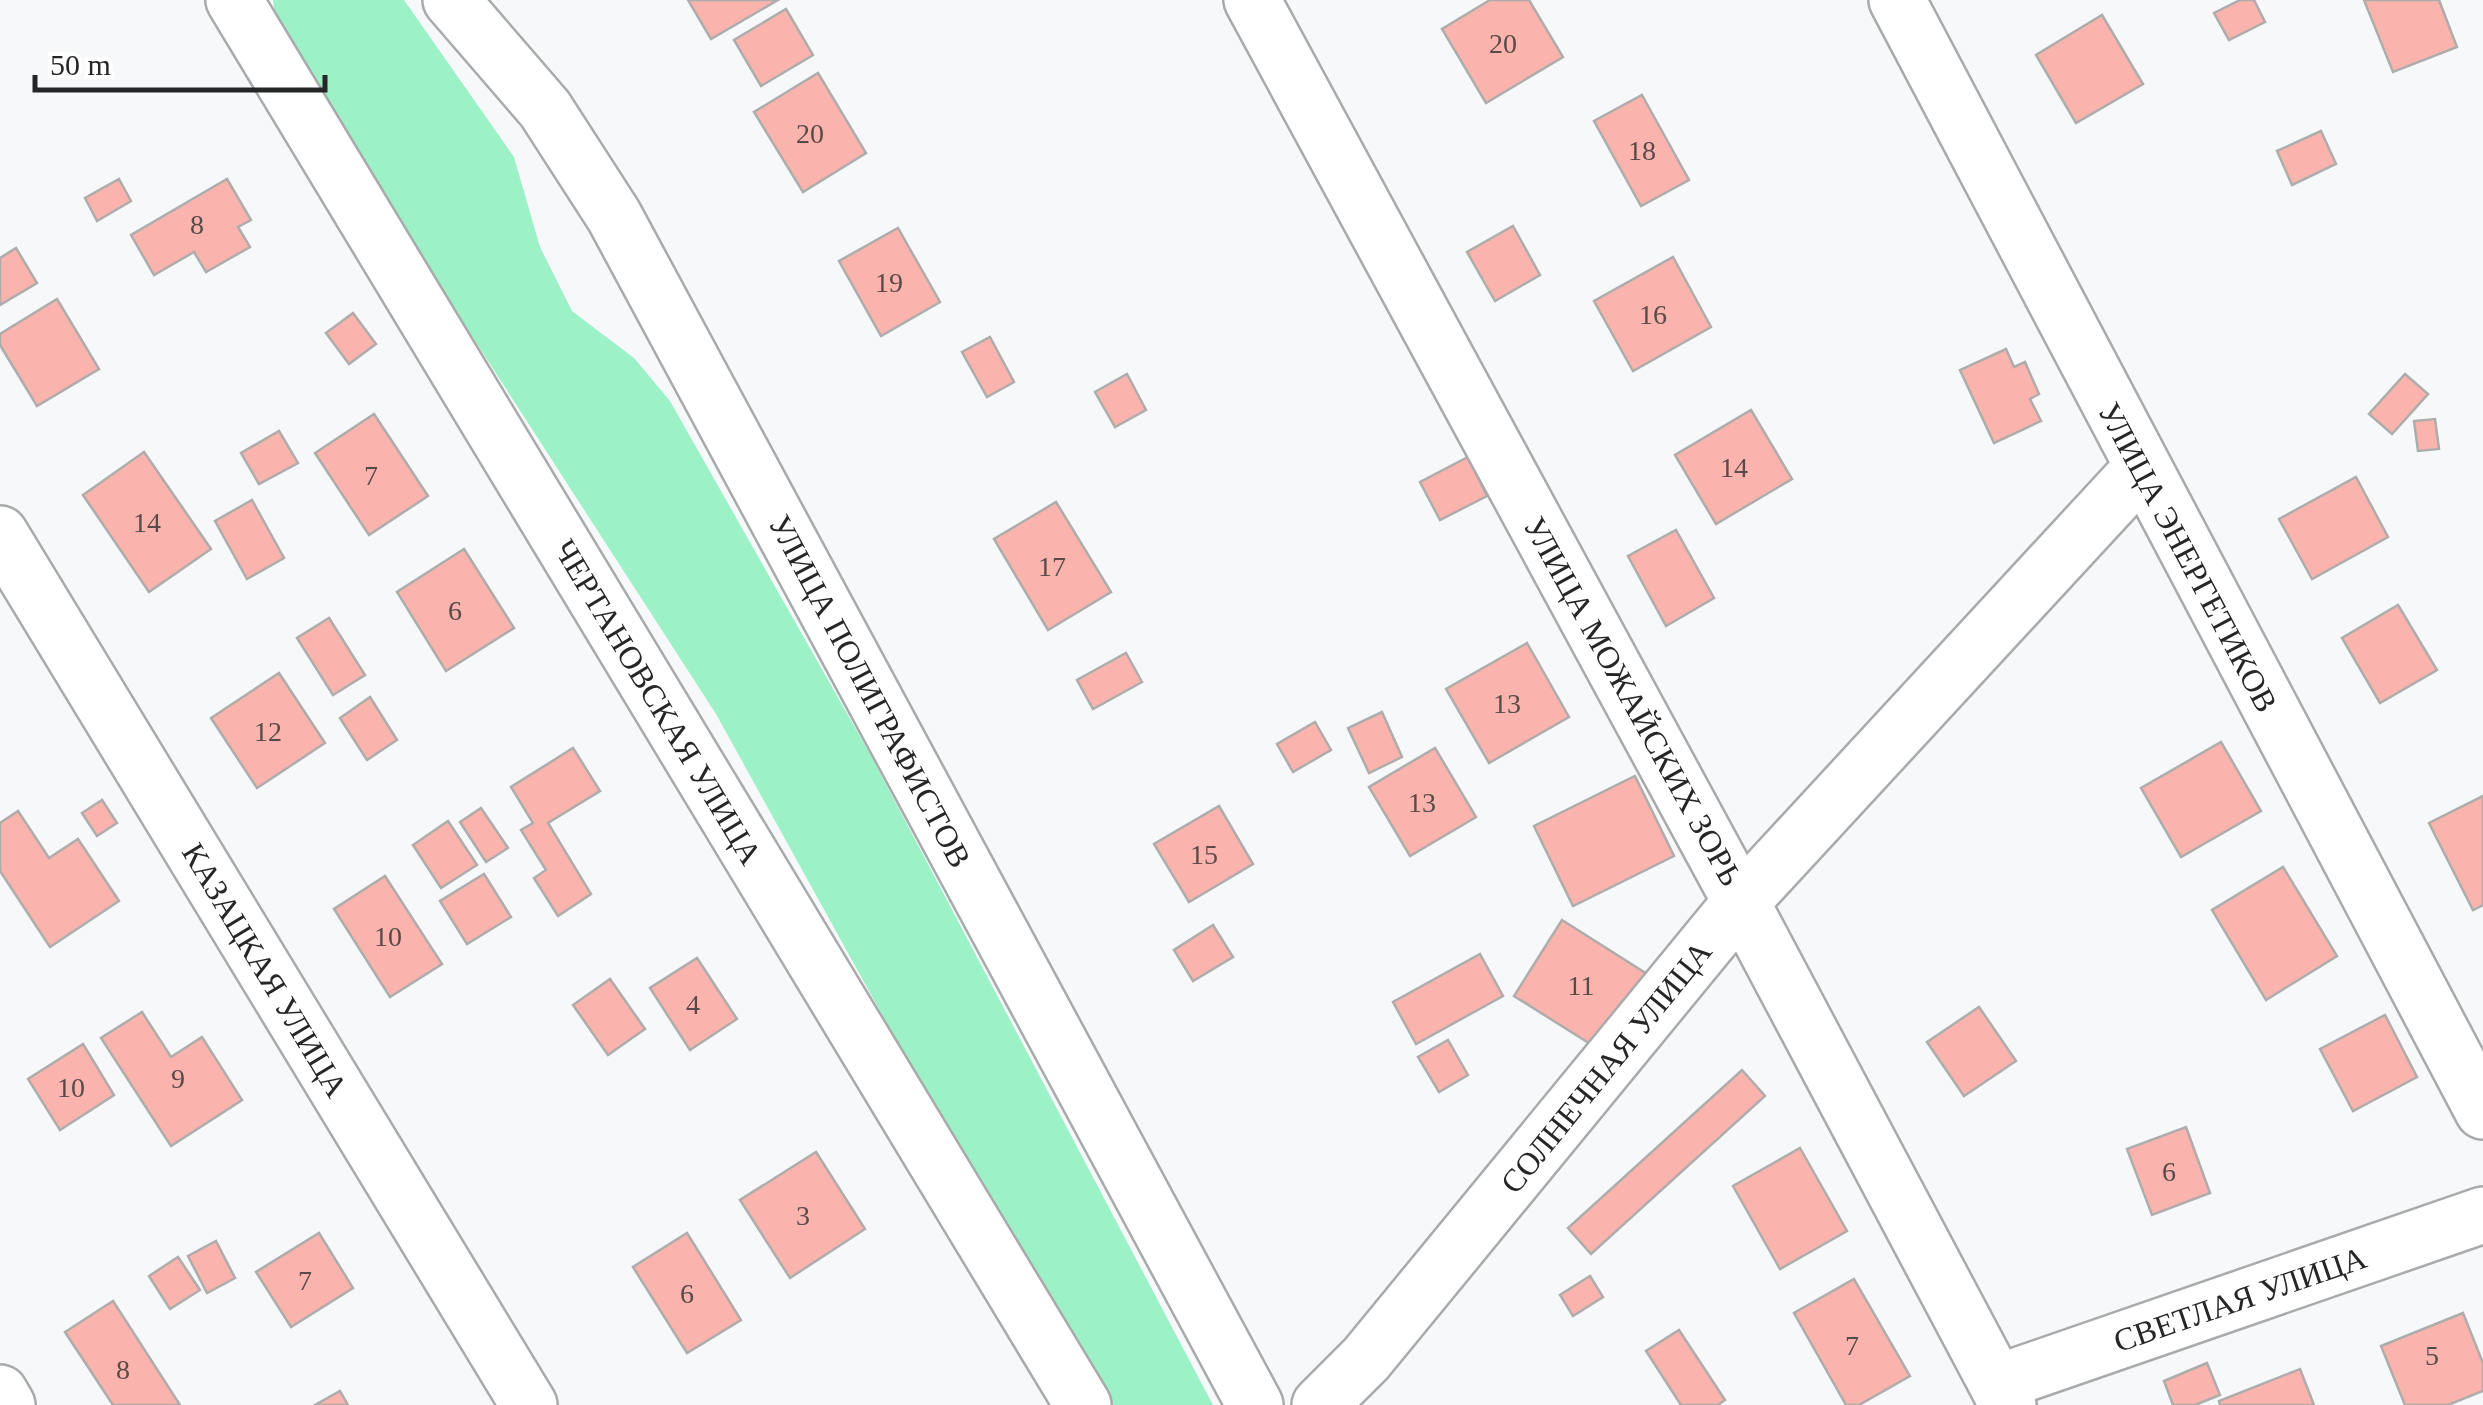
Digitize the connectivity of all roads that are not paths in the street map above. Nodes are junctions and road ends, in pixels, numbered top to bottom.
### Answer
1 (234, 0) edge
2 (451, 0) edge
3 (1252, 0) edge
4 (1897, 0) edge
5 (2141, 469) junction
6 (0, 534) edge
7 (1742, 902) junction
8 (2483, 1111) edge
9 (2483, 1215) edge
10 (0, 1393) edge
11 (2002, 1394) edge
12 (7, 1405) edge
13 (529, 1405) edge
14 (1083, 1405) edge
15 (1255, 1405) edge
16 (1320, 1405) edge

1 - 14 street, ЧЕРТАНОВСКАЯ УЛИЦА
2 - 15 street, УЛИЦА ПОЛИГРАФИСТОВ
3 - 7 street, УЛИЦА МОЖАЙСКИХ ЗОРЬ
4 - 5 street, УЛИЦА ЭНЕРГЕТИКОВ
5 - 7 street, СОЛНЕЧНАЯ УЛИЦА
5 - 8 street, УЛИЦА ЭНЕРГЕТИКОВ
6 - 13 street, КАЗАЦКАЯ УЛИЦА
7 - 11 street, УЛИЦА МОЖАЙСКИХ ЗОРЬ
7 - 16 street, СОЛНЕЧНАЯ УЛИЦА
9 - 11 street, СВЕТЛАЯ УЛИЦА
10 - 12 street

